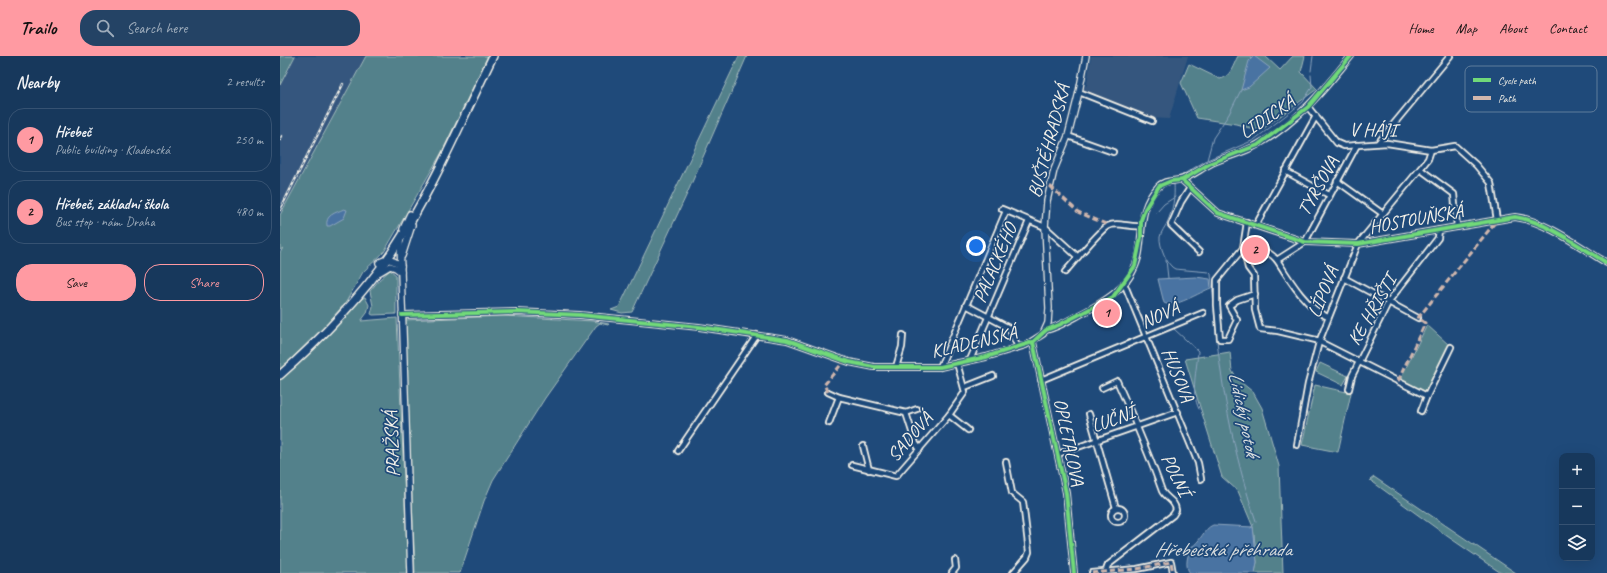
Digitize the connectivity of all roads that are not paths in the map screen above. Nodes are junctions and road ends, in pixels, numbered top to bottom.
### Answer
1 (493, 56) edge
2 (1086, 56) edge
3 (1351, 56) edge
4 (1450, 56) edge
5 (1080, 92) junction
6 (1308, 107) junction
7 (1316, 116) junction
8 (1152, 121) dead end
9 (1068, 136) junction
10 (1378, 143) junction
11 (1357, 145) junction
12 (1431, 150) junction
13 (1113, 152) dead end
14 (446, 153) junction
15 (1420, 169) junction
16 (1285, 171) junction
17 (1182, 180) junction
18 (1337, 181) junction
19 (1190, 188) junction
20 (1329, 195) junction
21 (424, 198) junction
22 (410, 214) junction
23 (1383, 214) junction
24 (1029, 220) junction
25 (1497, 220) junction
26 (1247, 222) junction
27 (1256, 225) junction
28 (1141, 226) junction
29 (1045, 227) junction
30 (1457, 227) junction
31 (1439, 230) junction
32 (400, 239) junction
33 (1305, 242) junction
34 (1358, 244) junction
35 (1243, 248) junction
36 (1199, 252) dead end
37 (1078, 257) junction
38 (386, 260) junction
39 (1277, 260) junction
40 (379, 263) junction
41 (1607, 263) edge
42 (401, 269) junction
43 (1065, 272) dead end
44 (1344, 278) junction
45 (1124, 283) junction
46 (360, 292) junction
47 (1254, 294) junction
48 (1389, 301) junction
49 (349, 305) junction
50 (966, 305) junction
51 (1203, 312) dead end
52 (402, 315) junction
53 (988, 316) junction
54 (1328, 317) junction
55 (1418, 318) dead end
56 (1046, 330) junction
57 (757, 335) junction
58 (903, 335) dead end
59 (1147, 337) junction
60 (1033, 342) junction
61 (1320, 342) junction
62 (1018, 347) junction
63 (1451, 347) dead end
64 (970, 360) junction
65 (1359, 362) junction
66 (957, 363) junction
67 (896, 367) junction
68 (940, 367) junction
69 (280, 375) edge
70 (993, 376) dead end
71 (1041, 380) junction
72 (965, 387) junction
73 (1102, 388) dead end
74 (1349, 388) dead end
75 (828, 392) dead end
76 (1427, 396) junction
77 (839, 397) junction
78 (917, 409) dead end
79 (1421, 411) dead end
80 (1178, 412) junction
81 (906, 413) junction
82 (1089, 414) dead end
83 (949, 415) junction
84 (829, 423) dead end
85 (1137, 426) junction
86 (968, 430) dead end
87 (1097, 440) junction
88 (1296, 445) dead end
89 (863, 446) dead end
90 (920, 449) junction
91 (678, 451) dead end
92 (1058, 454) junction
93 (1006, 462) dead end
94 (852, 466) dead end
95 (869, 470) junction
96 (1201, 479) dead end
97 (1116, 508) dead end
98 (955, 560) dead end
99 (1106, 572) edge
100 (412, 573) edge
101 (952, 573) edge
102 (1013, 573) edge
103 (1074, 573) edge
104 (1092, 573) edge
105 (1173, 573) edge

1 - 14 main road
2 - 5 street, BUŠTĚHRADSKÁ
3 - 6 street, LIDICKÁ
4 - 10 street
5 - 8 street
5 - 9 street, BUŠTĚHRADSKÁ
6 - 7 street, V HÁJI
6 - 17 street, LIDICKÁ
7 - 11 street, V HÁJI
7 - 16 street
9 - 13 street
9 - 29 street, BUŠTĚHRADSKÁ
10 - 11 street, V HÁJI
10 - 12 street, V HÁJI
11 - 18 street, TYRŠOVA
12 - 15 street, LÍPOVÁ
12 - 25 street, V HÁJI
14 - 21 main road
14 - 22 main road
15 - 23 street, LÍPOVÁ
15 - 30 street
16 - 20 street
16 - 27 street
17 - 19 street, HOSTOUŇSKÁ
17 - 28 street, KLADENSKÁ
18 - 20 street, TYRŠOVA
18 - 23 street
19 - 26 street, HOSTOUŇSKÁ
19 - 36 street
20 - 33 street, TYRŠOVA
21 - 32 main road
21 - 42 street
22 - 32 street
22 - 40 main road
23 - 34 street, LÍPOVÁ
24 - 29 street
24 - 50 street
24 - 53 street, PALACKÉHO
25 - 30 street, HOSTOUŇSKÁ
25 - 41 street, HOSTOUŇSKÁ
26 - 27 street, HOSTOUŇSKÁ
26 - 35 street
27 - 33 street, HOSTOUŇSKÁ
28 - 37 street
28 - 45 street, KLADENSKÁ
29 - 37 street
29 - 56 street, BUŠTĚHRADSKÁ
30 - 31 street, HOSTOUŇSKÁ
31 - 34 street, HOSTOUŇSKÁ
31 - 48 street, KE HŘIŠTI
32 - 38 main road
32 - 42 street
33 - 34 street, HOSTOUŇSKÁ
33 - 39 street
34 - 44 street, LÍPOVÁ
35 - 39 street
35 - 47 street
35 - 47 street
37 - 43 street
38 - 40 street
38 - 42 street
38 - 46 main road
39 - 54 street
40 - 49 main road
42 - 46 street
42 - 52 street, PRAŽSKÁ
44 - 48 street
44 - 54 street, LÍPOVÁ
45 - 56 street, KLADENSKÁ
45 - 59 street, HUSOVA
46 - 49 main road
47 - 61 street
48 - 55 street
48 - 65 street, KE HŘIŠTI
49 - 69 main road
50 - 53 street
50 - 68 street
51 - 59 street, NOVÁ
52 - 57 street, KLADENSKÁ
52 - 100 street, PRAŽSKÁ
53 - 62 street
53 - 64 street, PALACKÉHO
54 - 61 street, LÍPOVÁ
56 - 60 street, KLADENSKÁ
57 - 67 street, KLADENSKÁ
57 - 91 street
58 - 67 street
59 - 71 street, NOVÁ
59 - 80 street, HUSOVA
60 - 62 street, KLADENSKÁ
60 - 71 street, OPLETALOVA
61 - 65 street
61 - 88 street, LÍPOVÁ
62 - 64 street, KLADENSKÁ
63 - 76 street
64 - 66 street, KLADENSKÁ
65 - 74 street, KE HŘIŠTI
65 - 76 street
66 - 68 street, KLADENSKÁ
66 - 72 street
67 - 68 street, KLADENSKÁ
70 - 72 street
71 - 92 street, OPLETALOVA
72 - 83 street, SADOVÁ
73 - 85 street, POLNÍ
75 - 77 street
76 - 79 street
77 - 81 street
77 - 84 street
78 - 81 street
80 - 85 street, LUČNÍ
80 - 96 street, HUSOVA
81 - 90 street
82 - 87 street
83 - 86 street, SADOVÁ
83 - 90 street, SADOVÁ
85 - 87 street, LUČNÍ
85 - 99 street, POLNÍ
87 - 92 street, LUČNÍ
87 - 97 street
89 - 95 street, SADOVÁ
90 - 95 street, SADOVÁ
92 - 103 street, OPLETALOVA
93 - 102 street
94 - 95 street, SADOVÁ
98 - 101 street
99 - 104 street
99 - 105 street

